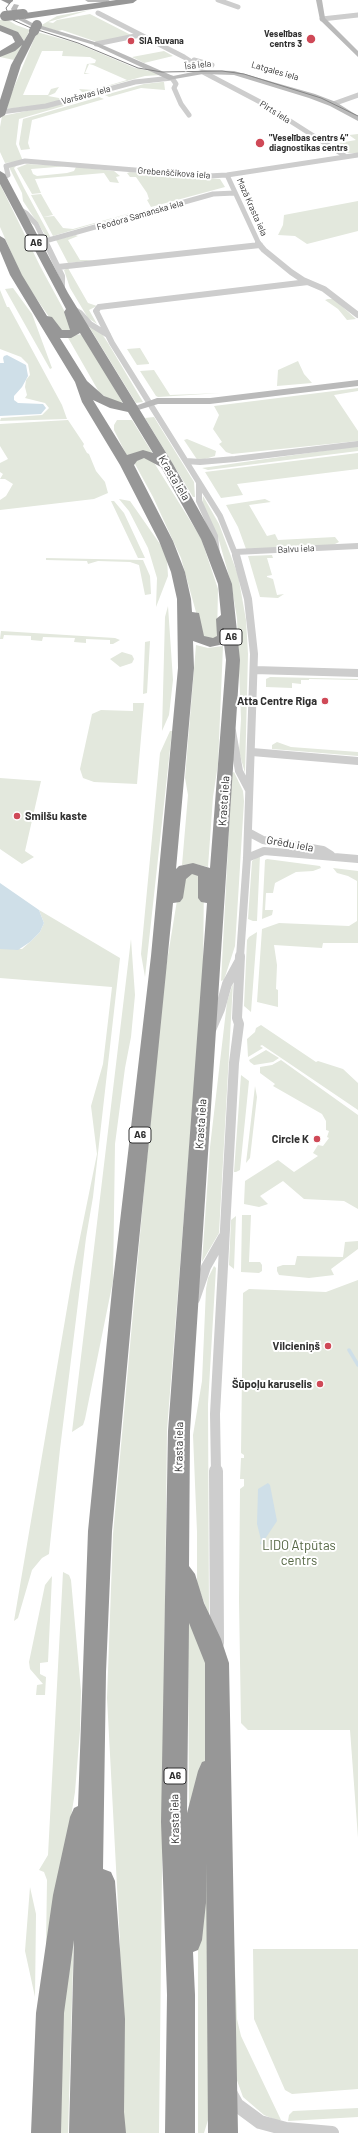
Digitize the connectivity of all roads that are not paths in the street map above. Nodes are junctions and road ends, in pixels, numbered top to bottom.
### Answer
1 (107, 0) edge
2 (113, 0) edge
3 (133, 0) edge
4 (218, 0) edge
5 (319, 0) edge
6 (89, 1) edge
7 (123, 2) junction
8 (79, 7) junction
9 (18, 8) edge
10 (238, 8) dead end
11 (54, 11) junction
12 (98, 13) dead end
13 (358, 15) edge
14 (3, 17) edge
15 (322, 20) junction
16 (36, 27) junction
17 (0, 28) edge
18 (10, 31) junction
19 (140, 35) junction
20 (96, 44) junction
21 (0, 48) edge
22 (0, 54) edge
23 (358, 55) edge
24 (184, 58) junction
25 (0, 59) edge
26 (16, 65) junction
27 (212, 65) junction
28 (202, 70) junction
29 (228, 72) joint
30 (172, 78) junction
31 (0, 90) edge
32 (358, 94) edge
33 (336, 103) junction
34 (358, 112) edge
35 (0, 113) edge
36 (189, 115) dead end
37 (358, 119) edge
38 (358, 155) edge
39 (345, 156) junction
40 (227, 175) junction
41 (1, 176) edge
42 (235, 193) junction
43 (18, 208) junction
44 (0, 239) edge
45 (45, 241) junction
46 (260, 245) junction
47 (58, 267) junction
48 (308, 282) junction
49 (62, 293) junction
50 (30, 300) junction
51 (70, 307) junction
52 (358, 315) edge
53 (108, 335) junction
54 (80, 382) junction
55 (358, 383) edge
56 (151, 407) junction
57 (132, 409) junction
58 (105, 429) junction
59 (358, 444) edge
60 (186, 461) junction
61 (166, 464) junction
62 (126, 465) junction
63 (200, 483) junction
64 (358, 546) edge
65 (235, 552) junction
66 (217, 560) junction
67 (184, 599) junction
68 (227, 603) junction
69 (254, 670) junction
70 (358, 673) edge
71 (230, 716) junction
72 (252, 752) junction
73 (358, 761) edge
74 (249, 790) junction
75 (248, 832) junction
76 (333, 856) junction
77 (248, 858) junction
78 (358, 860) edge
79 (160, 956) junction
80 (240, 960) junction
81 (212, 973) junction
82 (208, 1037) junction
83 (224, 1234) junction
84 (186, 1328) junction
85 (178, 1558) junction
86 (217, 1663) junction
87 (218, 1742) junction
88 (93, 1768) junction
89 (181, 1995) junction
90 (221, 2078) junction
91 (46, 2133) edge
92 (84, 2133) edge
93 (111, 2133) edge
94 (180, 2133) edge
95 (222, 2133) edge
96 (332, 2133) edge

1 - 2 highway
1 - 6 highway
3 - 7 highway
4 - 10 street
5 - 15 street
6 - 8 highway
7 - 8 highway
7 - 11 highway
8 - 9 highway
8 - 11 highway
8 - 16 highway
9 - 11 highway
9 - 14 highway, bridge
9 - 16 street
12 - 19 street, Latgales iela
13 - 15 street
15 - 23 street
16 - 20 street
16 - 26 highway
17 - 18 highway
18 - 21 highway
18 - 22 highway
19 - 20 street
19 - 24 street, Latgales iela
20 - 30 street
24 - 27 street, Latgales iela
24 - 28 street, Latgales iela
25 - 26 highway
26 - 31 highway
26 - 35 highway
27 - 28 street
27 - 33 street, Latgales iela
28 - 29 street, Īsā iela
28 - 30 street, Īsā iela
28 - 39 street, Pirts iela
29 - 33 street, Latgales iela
30 - 35 street, Varšavas iela
30 - 36 street
32 - 33 street
33 - 34 street, Latgales iela
33 - 37 street, Latgales iela
38 - 39 street, Grebenščikova iela
39 - 40 street, Grebenščikova iela
40 - 41 street, Grebenščikova iela
40 - 42 street, Mazā Krasta iela
41 - 43 highway, Krasta iela / A6
42 - 45 street, Feodora Samanska iela
42 - 46 street, Mazā Krasta iela
43 - 45 street
43 - 49 highway, Krasta iela / A6
44 - 50 highway, A6
45 - 47 street
46 - 47 street
46 - 48 street, Mazā Krasta iela
47 - 49 street
48 - 52 street, Mazā Krasta iela
48 - 53 street
49 - 51 highway, Krasta iela / A6
50 - 51 highway, A6
50 - 54 highway, A6
51 - 53 street
51 - 57 highway, Krasta iela / A6
53 - 56 street
54 - 57 highway
54 - 58 highway, A6
55 - 56 street
56 - 57 street
56 - 60 street
57 - 58 highway
57 - 61 highway, Krasta iela / A6
58 - 62 highway, A6
59 - 60 street
60 - 63 street
61 - 62 highway
61 - 66 highway, Krasta iela / A6
62 - 67 highway, A6
63 - 65 street
63 - 66 street
64 - 65 street, Balvu iela
65 - 69 street
66 - 68 highway, Krasta iela / A6
67 - 68 highway
67 - 79 highway, A6
68 - 71 highway, Krasta iela / A6
69 - 70 street
69 - 72 street
71 - 74 street
71 - 81 highway, Krasta iela / A6
72 - 73 street
72 - 74 street
74 - 75 street
75 - 76 street, Grēdu iela
75 - 77 street
76 - 77 street, Grēdu iela
76 - 78 street, Grēdu iela
77 - 80 street
79 - 81 highway
79 - 88 highway, A6
80 - 82 street
80 - 83 street
81 - 82 highway, Krasta iela / A6
82 - 84 highway, Krasta iela / A6
83 - 84 street
83 - 86 street
84 - 85 highway, Krasta iela / A6
85 - 86 highway
85 - 89 highway, Krasta iela / A6
86 - 87 highway
87 - 89 highway
87 - 90 highway
88 - 91 highway
88 - 92 highway, A6
88 - 93 highway
89 - 94 highway, Krasta iela / A6
90 - 95 highway
90 - 96 street

